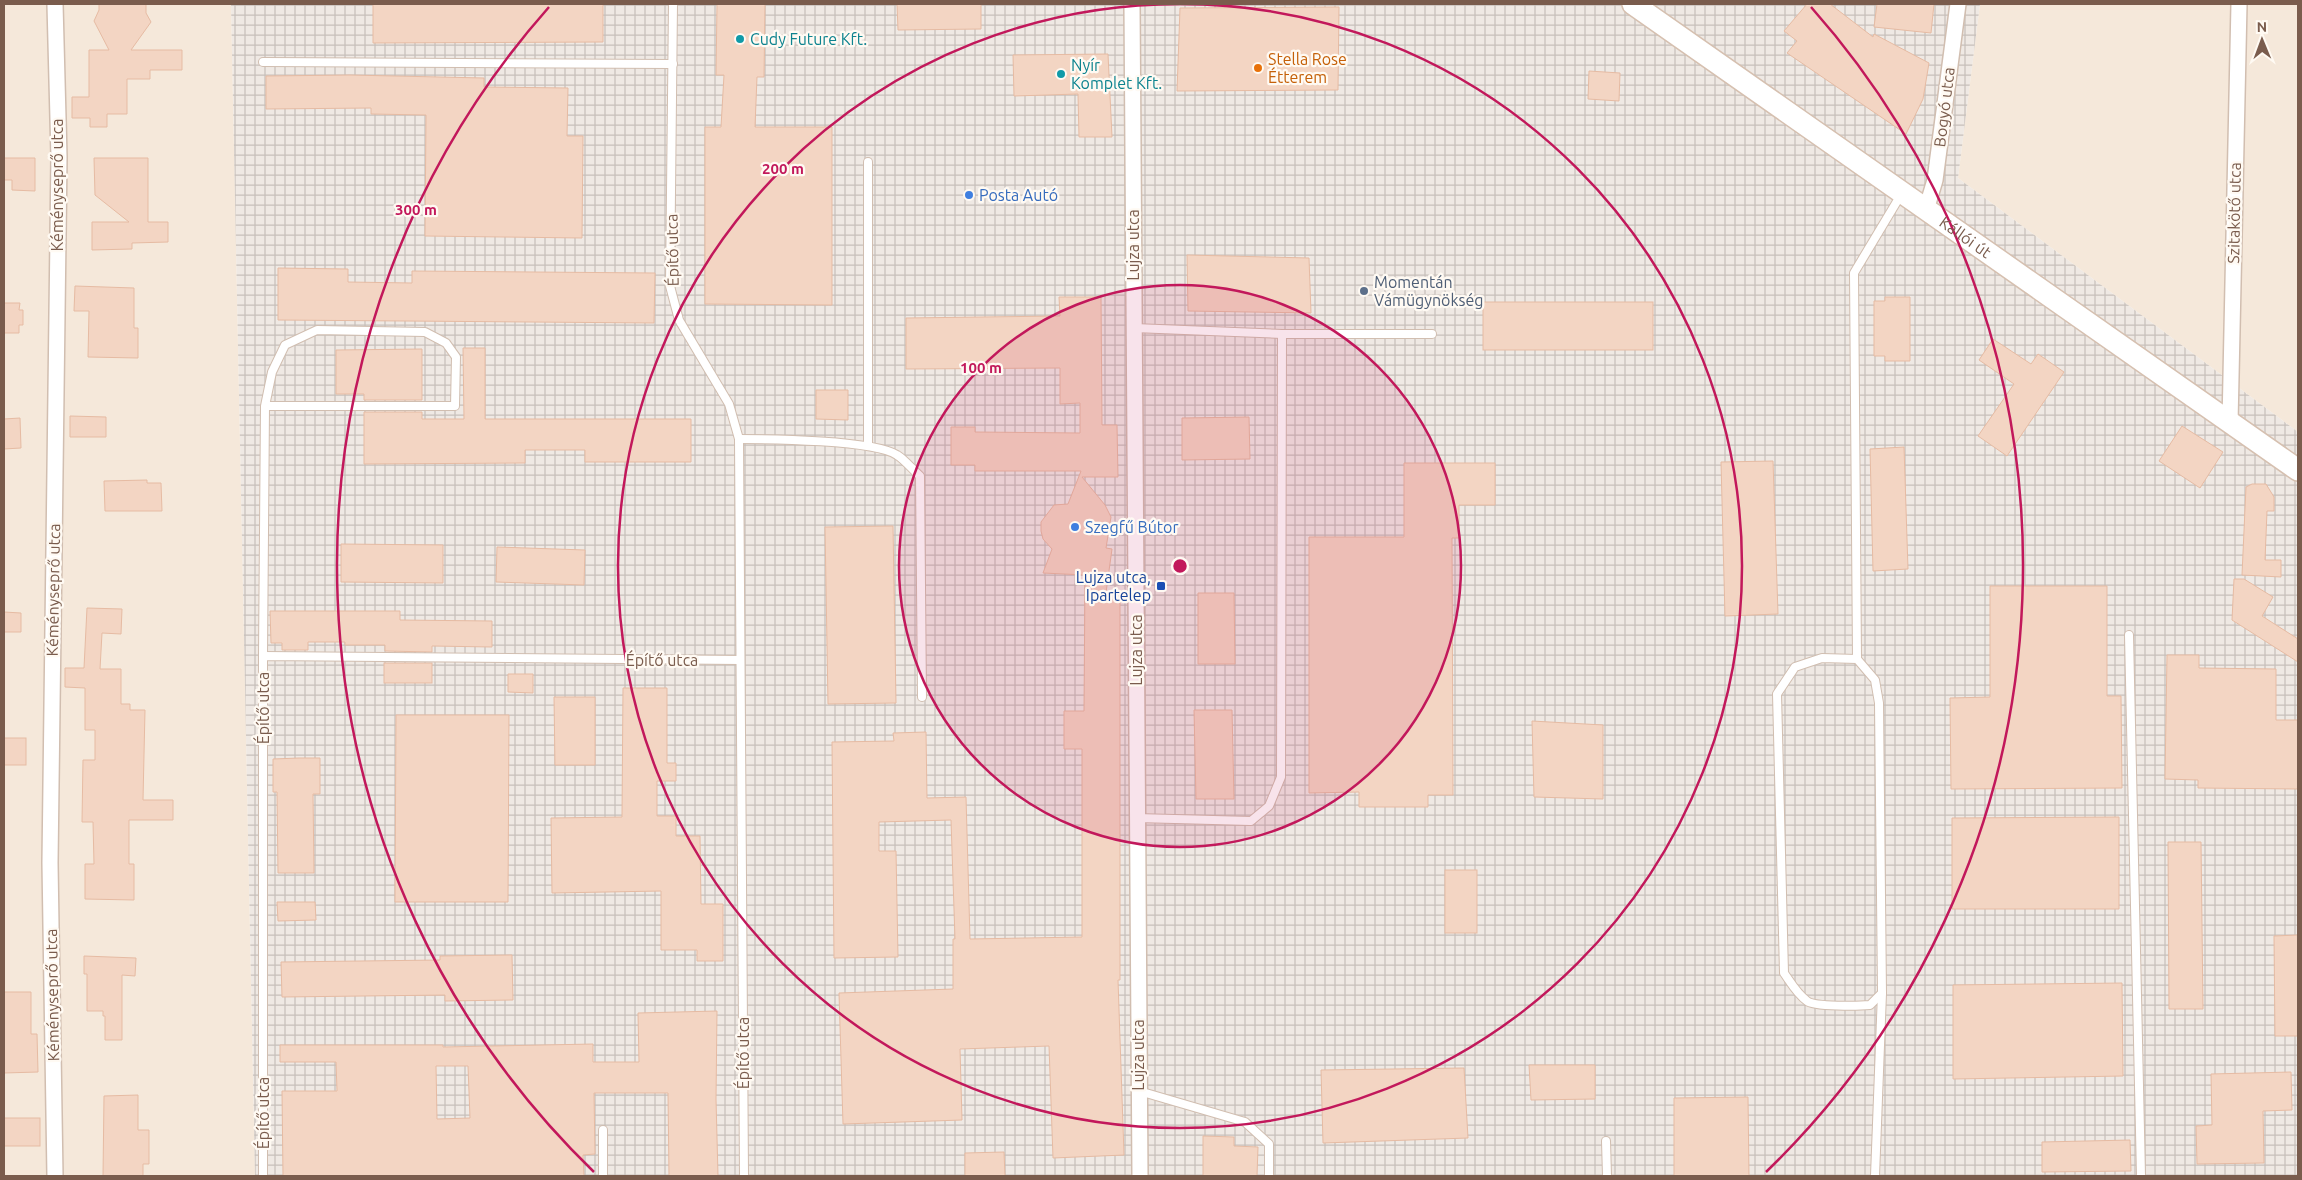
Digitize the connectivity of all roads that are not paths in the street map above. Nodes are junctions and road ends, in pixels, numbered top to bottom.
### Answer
1 (55, 4) edge
2 (673, 4) edge
3 (1132, 4) edge
4 (1633, 4) edge
5 (1958, 4) edge
6 (2239, 4) edge
7 (263, 62) dead end
8 (673, 64) junction
9 (868, 162) dead end
10 (1902, 193) junction
11 (1926, 210) junction
12 (1134, 328) junction
13 (1282, 334) junction
14 (1432, 334) dead end
15 (264, 406) junction
16 (2230, 423) junction
17 (739, 439) junction
18 (868, 446) junction
19 (2298, 470) edge
20 (2129, 635) dead end
21 (263, 656) junction
22 (1857, 659) junction
23 (740, 660) junction
24 (922, 697) dead end
25 (1136, 818) junction
26 (1882, 993) junction
27 (1138, 1091) junction
28 (603, 1130) dead end
29 (1606, 1141) dead end
30 (55, 1176) edge
31 (263, 1176) edge
32 (603, 1176) edge
33 (744, 1176) edge
34 (1140, 1176) edge
35 (1269, 1176) edge
36 (1607, 1176) edge
37 (1875, 1176) edge
38 (2141, 1176) edge

1 - 30 street, Kéményseprő utca
2 - 8 lane, Építő utca
3 - 12 street, Lujza utca
4 - 10 main road, Kállói út
5 - 11 street, Bogyó utca
6 - 16 street, Szitakötő utca
7 - 8 lane
8 - 17 lane, Építő utca
9 - 18 lane
10 - 11 main road, Kállói út
10 - 22 lane
11 - 16 main road, Kállói út
12 - 13 lane
12 - 25 street, Lujza utca
13 - 14 lane
13 - 25 lane
15 - 15 lane
15 - 21 lane
16 - 19 main road, Kállói út
17 - 18 lane
17 - 23 lane, Építő utca
18 - 24 lane
20 - 38 lane
21 - 23 lane, Építő utca
21 - 31 lane, Építő utca
22 - 26 lane
22 - 26 lane
23 - 33 lane, Építő utca
25 - 27 street, Lujza utca
26 - 37 lane
27 - 34 street, Lujza utca
27 - 35 lane
28 - 32 lane
29 - 36 lane

